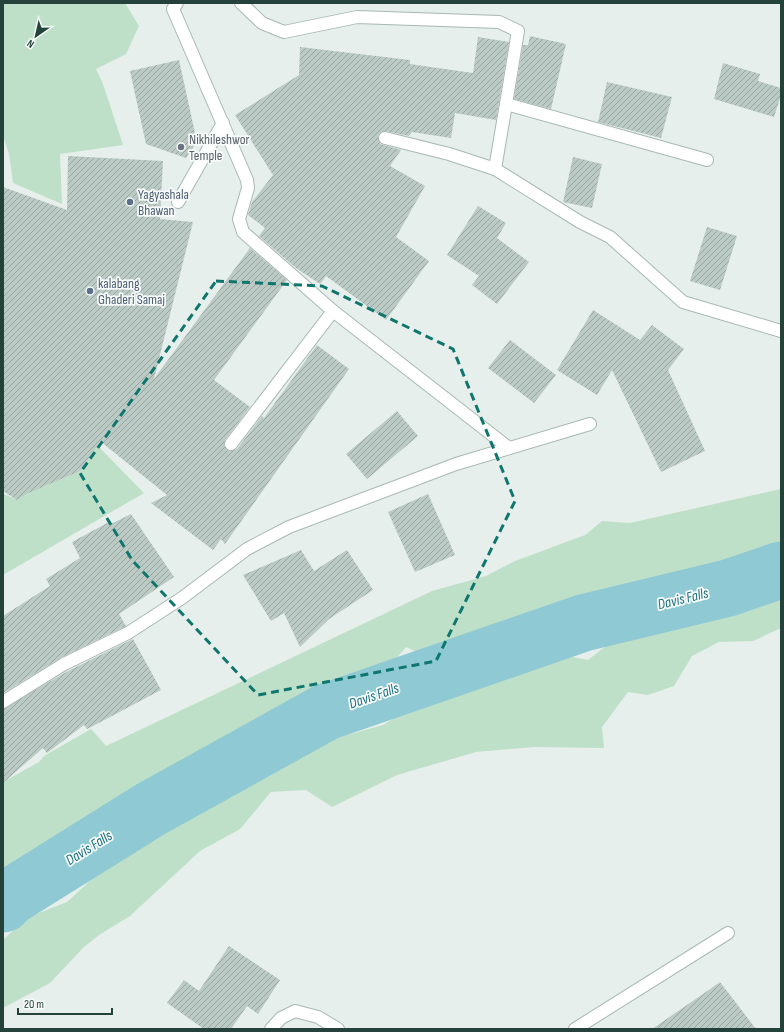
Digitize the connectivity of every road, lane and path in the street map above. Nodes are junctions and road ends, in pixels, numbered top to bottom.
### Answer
1 (176, 3) edge
2 (241, 3) edge
3 (506, 104) junction
4 (223, 123) junction
5 (385, 138) dead end
6 (707, 160) dead end
7 (495, 169) junction
8 (178, 202) dead end
9 (333, 311) junction
10 (781, 331) edge
11 (590, 424) dead end
12 (231, 444) dead end
13 (509, 448) junction
14 (3, 702) edge
15 (728, 933) dead end
16 (271, 1029) edge
17 (338, 1029) edge
18 (575, 1029) edge

1 - 4 street
2 - 3 street
3 - 6 street
3 - 7 street
4 - 8 street
4 - 9 street
5 - 7 street
7 - 10 street
9 - 12 street
9 - 13 street
11 - 13 street
13 - 14 street
15 - 18 street
16 - 17 street

